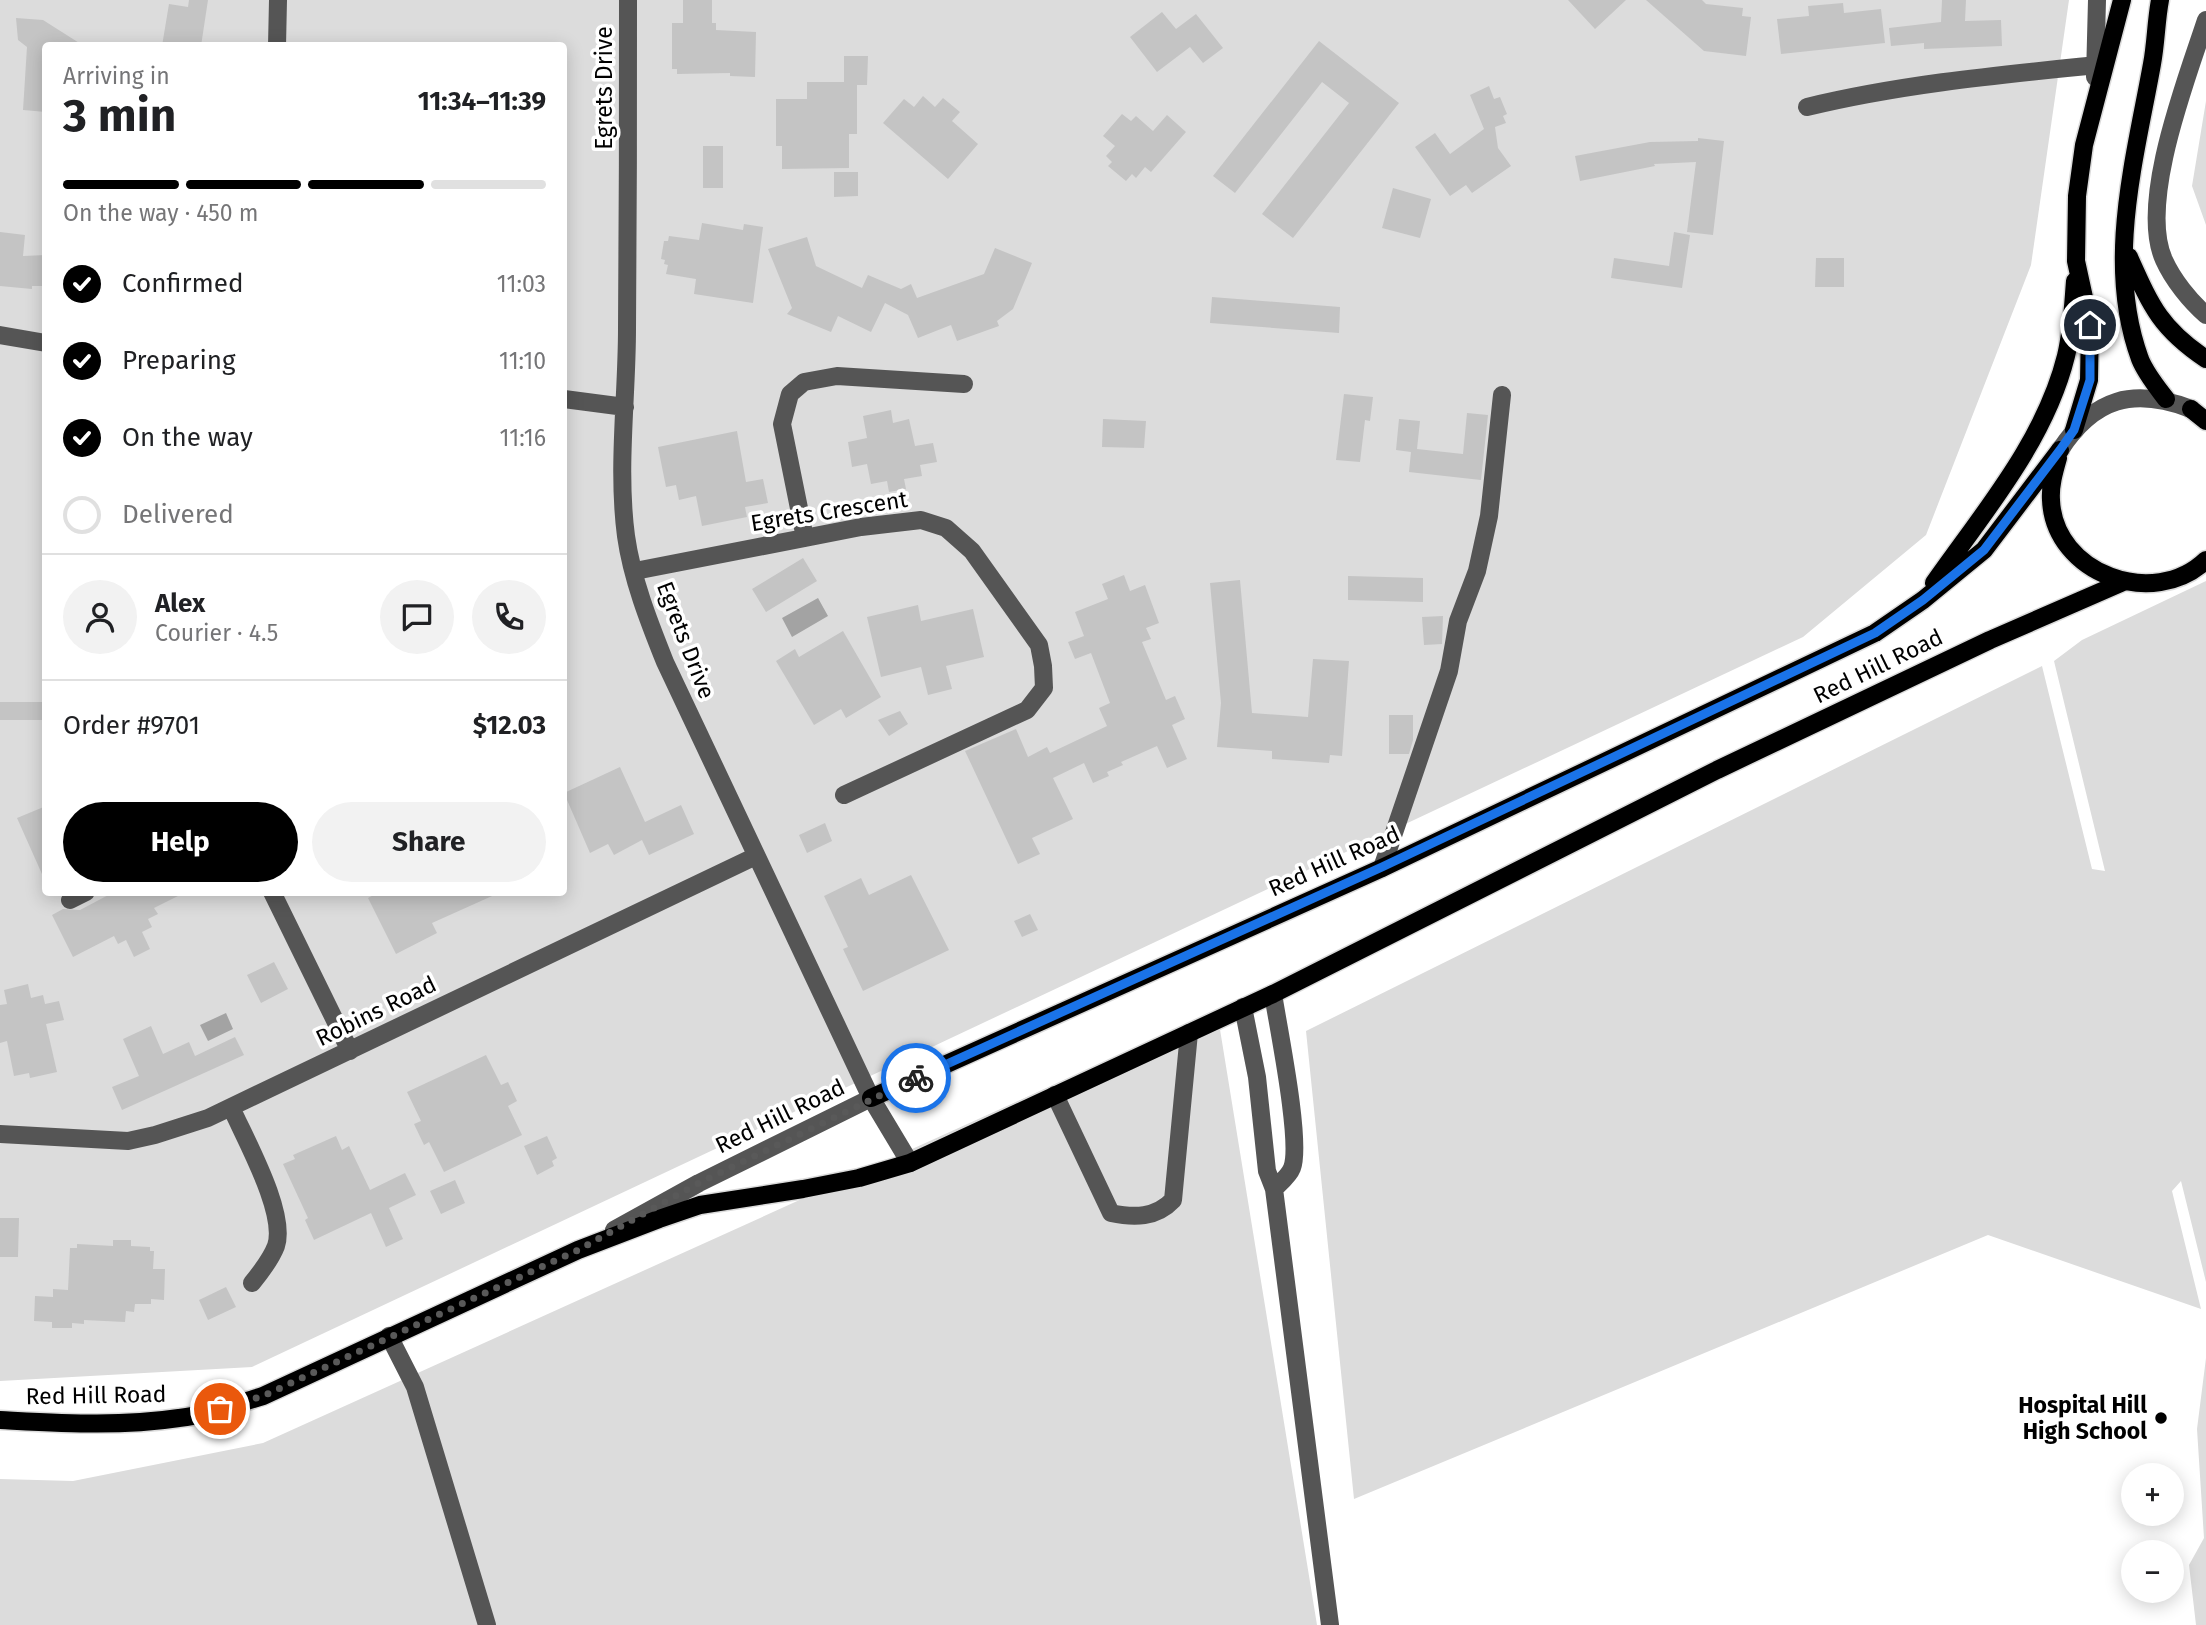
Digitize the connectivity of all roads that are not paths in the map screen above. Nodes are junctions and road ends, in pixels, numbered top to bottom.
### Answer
1 (278, 0) edge
2 (628, 0) edge
3 (2097, 0) edge
4 (2122, 0) edge
5 (2160, 0) edge
6 (2206, 20) edge
7 (277, 42) edge
8 (2097, 65) junction
9 (1807, 107) dead end
10 (2091, 115) junction
11 (2123, 244) junction
12 (2077, 261) junction
13 (2206, 315) edge
14 (0, 335) edge
15 (42, 342) edge
16 (2206, 359) edge
17 (964, 384) dead end
18 (1502, 395) dead end
19 (567, 399) edge
20 (2166, 400) junction
21 (625, 407) junction
22 (2198, 409) edge
23 (2206, 421) edge
24 (2074, 430) junction
25 (2060, 450) junction
26 (805, 538) junction
27 (2206, 560) edge
28 (635, 571) junction
29 (2123, 582) junction
30 (1923, 600) junction
31 (844, 795) dead end
32 (756, 856) junction
33 (1382, 867) junction
34 (274, 896) edge
35 (1273, 994) junction
36 (1243, 1007) junction
37 (1189, 1033) junction
38 (350, 1051) junction
39 (1055, 1095) junction
40 (871, 1098) junction
41 (231, 1107) junction
42 (0, 1134) edge
43 (910, 1163) junction
44 (1274, 1189) junction
45 (578, 1250) junction
46 (252, 1283) dead end
47 (389, 1336) junction
48 (0, 1420) edge
49 (488, 1625) edge
50 (1330, 1625) edge

1 - 7 street
2 - 21 street, Egrets Drive
3 - 8 street
4 - 10 main road
5 - 11 main road
6 - 13 street
8 - 9 street
8 - 10 street
10 - 12 main road
11 - 16 main road
11 - 20 main road
12 - 24 main road
12 - 30 main road
14 - 15 street
17 - 26 street
18 - 33 street
19 - 21 street
20 - 22 street
20 - 24 street
21 - 28 street, Egrets Drive
22 - 23 main road
24 - 25 street
25 - 29 main road
25 - 30 main road, Red Hill Road
26 - 28 street, Egrets Crescent
26 - 31 street, Egrets Crescent
27 - 29 main road
28 - 32 street, Egrets Drive
29 - 35 main road, Red Hill Road
30 - 33 main road, Red Hill Road
32 - 38 street, Robins Road
32 - 40 street, Egrets Drive
33 - 40 main road, Red Hill Road
34 - 38 street
35 - 36 main road, Red Hill Road
35 - 44 street
36 - 37 main road, Red Hill Road
36 - 44 street
37 - 39 main road, Red Hill Road
37 - 39 street
38 - 41 street, Robins Road
39 - 43 main road, Red Hill Road
40 - 43 street, Egrets Drive
40 - 45 street, Red Hill Road
41 - 42 street, Robins Road
41 - 46 street
43 - 45 main road, Red Hill Road
44 - 50 street
45 - 47 main road, Red Hill Road
47 - 48 main road, Red Hill Road
47 - 49 street

